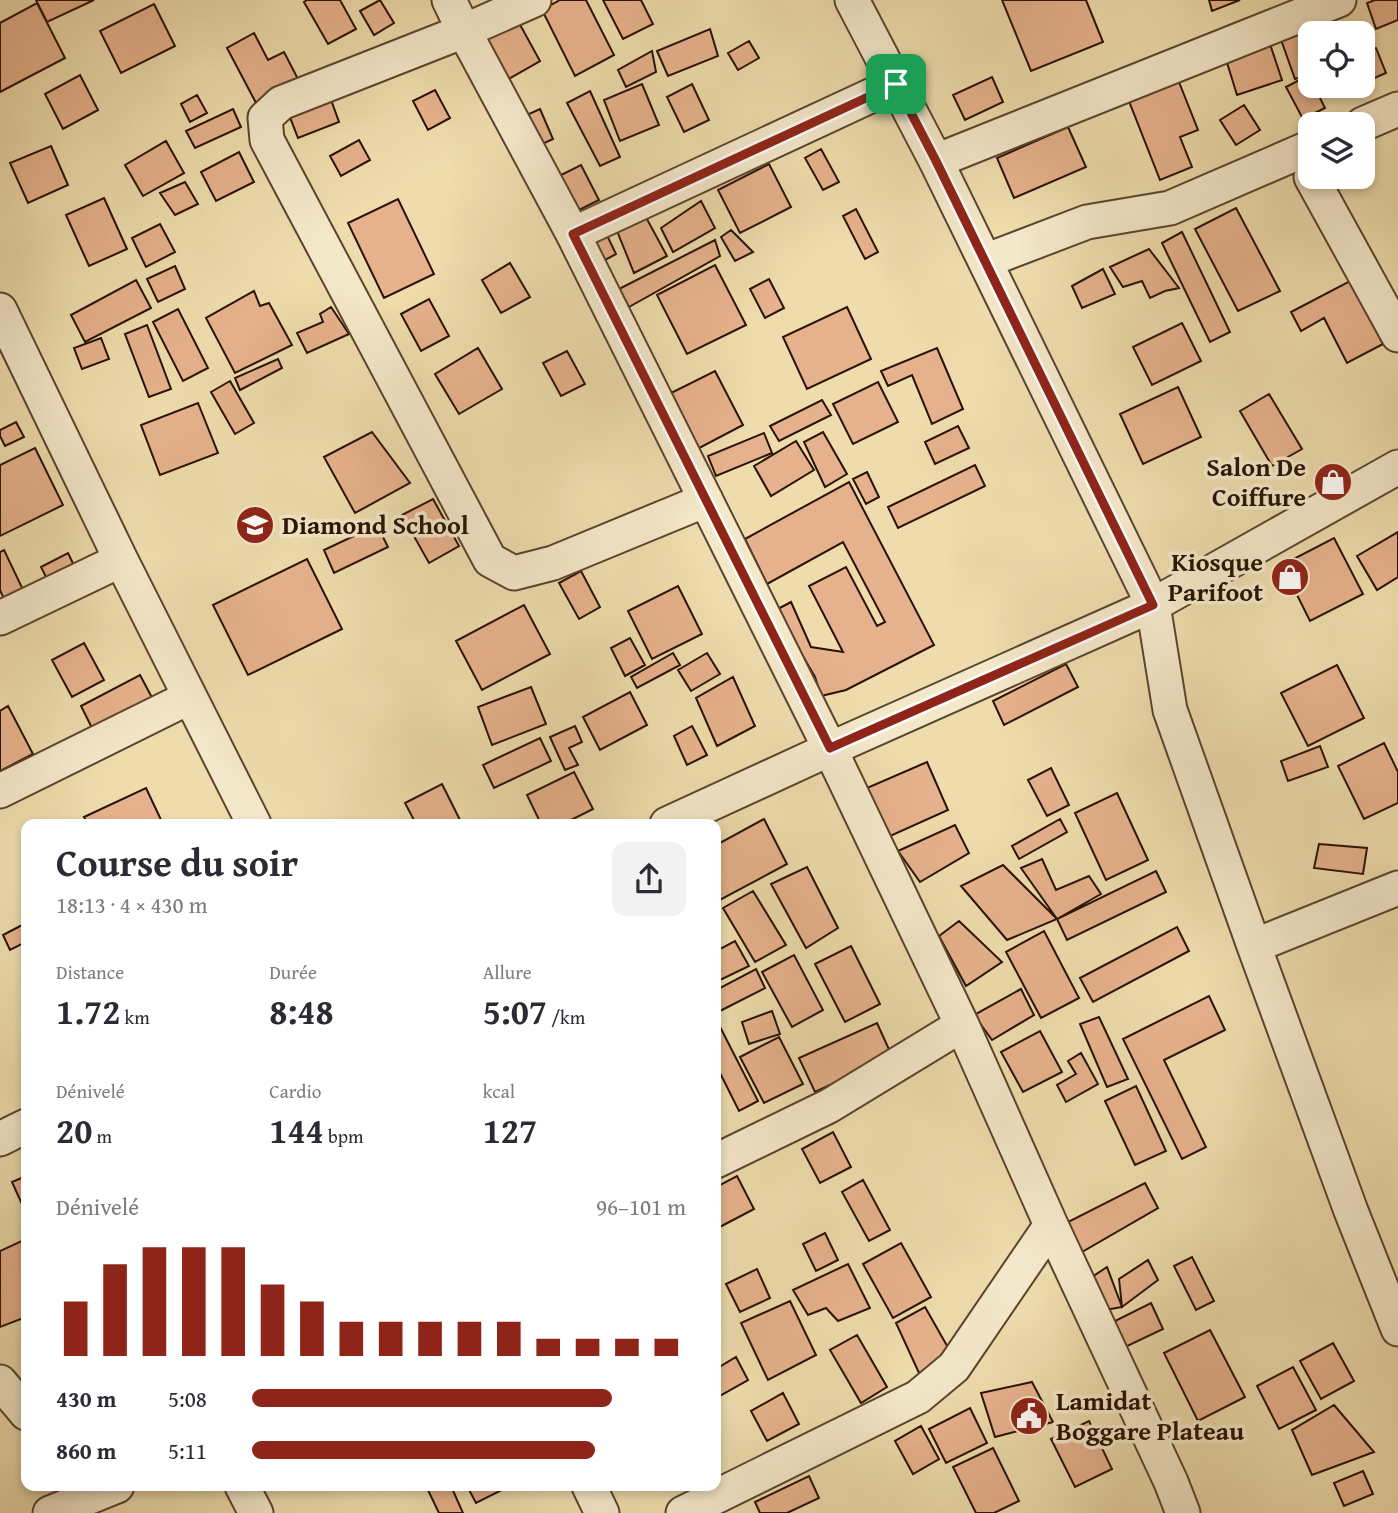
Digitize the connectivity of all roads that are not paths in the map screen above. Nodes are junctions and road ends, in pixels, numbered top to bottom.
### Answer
1 (449, 0) edge
2 (534, 0) edge
3 (852, 0) edge
4 (1339, 0) edge
5 (464, 31) junction
6 (896, 84) junction
7 (1398, 109) edge
8 (1375, 119) edge
9 (936, 161) junction
10 (1298, 166) edge
11 (1322, 189) edge
12 (573, 234) junction
13 (985, 261) junction
14 (0, 310) edge
15 (1398, 335) edge
16 (1398, 467) edge
17 (706, 500) junction
18 (121, 560) junction
19 (1153, 605) junction
20 (0, 618) edge
21 (190, 697) junction
22 (830, 748) junction
23 (0, 791) edge
24 (251, 819) edge
25 (678, 819) edge
26 (1398, 888) edge
27 (1254, 946) junction
28 (962, 1026) junction
29 (21, 1128) edge
30 (0, 1139) edge
31 (721, 1159) edge
32 (1051, 1225) junction
33 (1398, 1329) edge
34 (0, 1382) edge
35 (21, 1407) edge
36 (105, 1491) edge
37 (245, 1491) edge
38 (592, 1491) edge
39 (50, 1513) edge
40 (256, 1513) edge
41 (603, 1513) edge
42 (683, 1513) edge
43 (1183, 1513) edge

1 - 5 street
2 - 5 street
3 - 6 street
4 - 9 street
5 - 12 street
5 - 17 street
6 - 9 street
6 - 12 street
7 - 8 street
9 - 13 street
10 - 13 street
11 - 15 street
12 - 17 street
13 - 19 street
14 - 18 street
16 - 19 street
17 - 22 street
18 - 20 street
18 - 21 street
19 - 22 street
19 - 27 street
21 - 23 street
21 - 24 street
22 - 25 street
22 - 28 street
26 - 27 street
27 - 33 street
28 - 31 street
28 - 32 street
29 - 30 street
32 - 42 street
32 - 43 street
34 - 35 street
36 - 39 street
37 - 40 street
38 - 41 street

